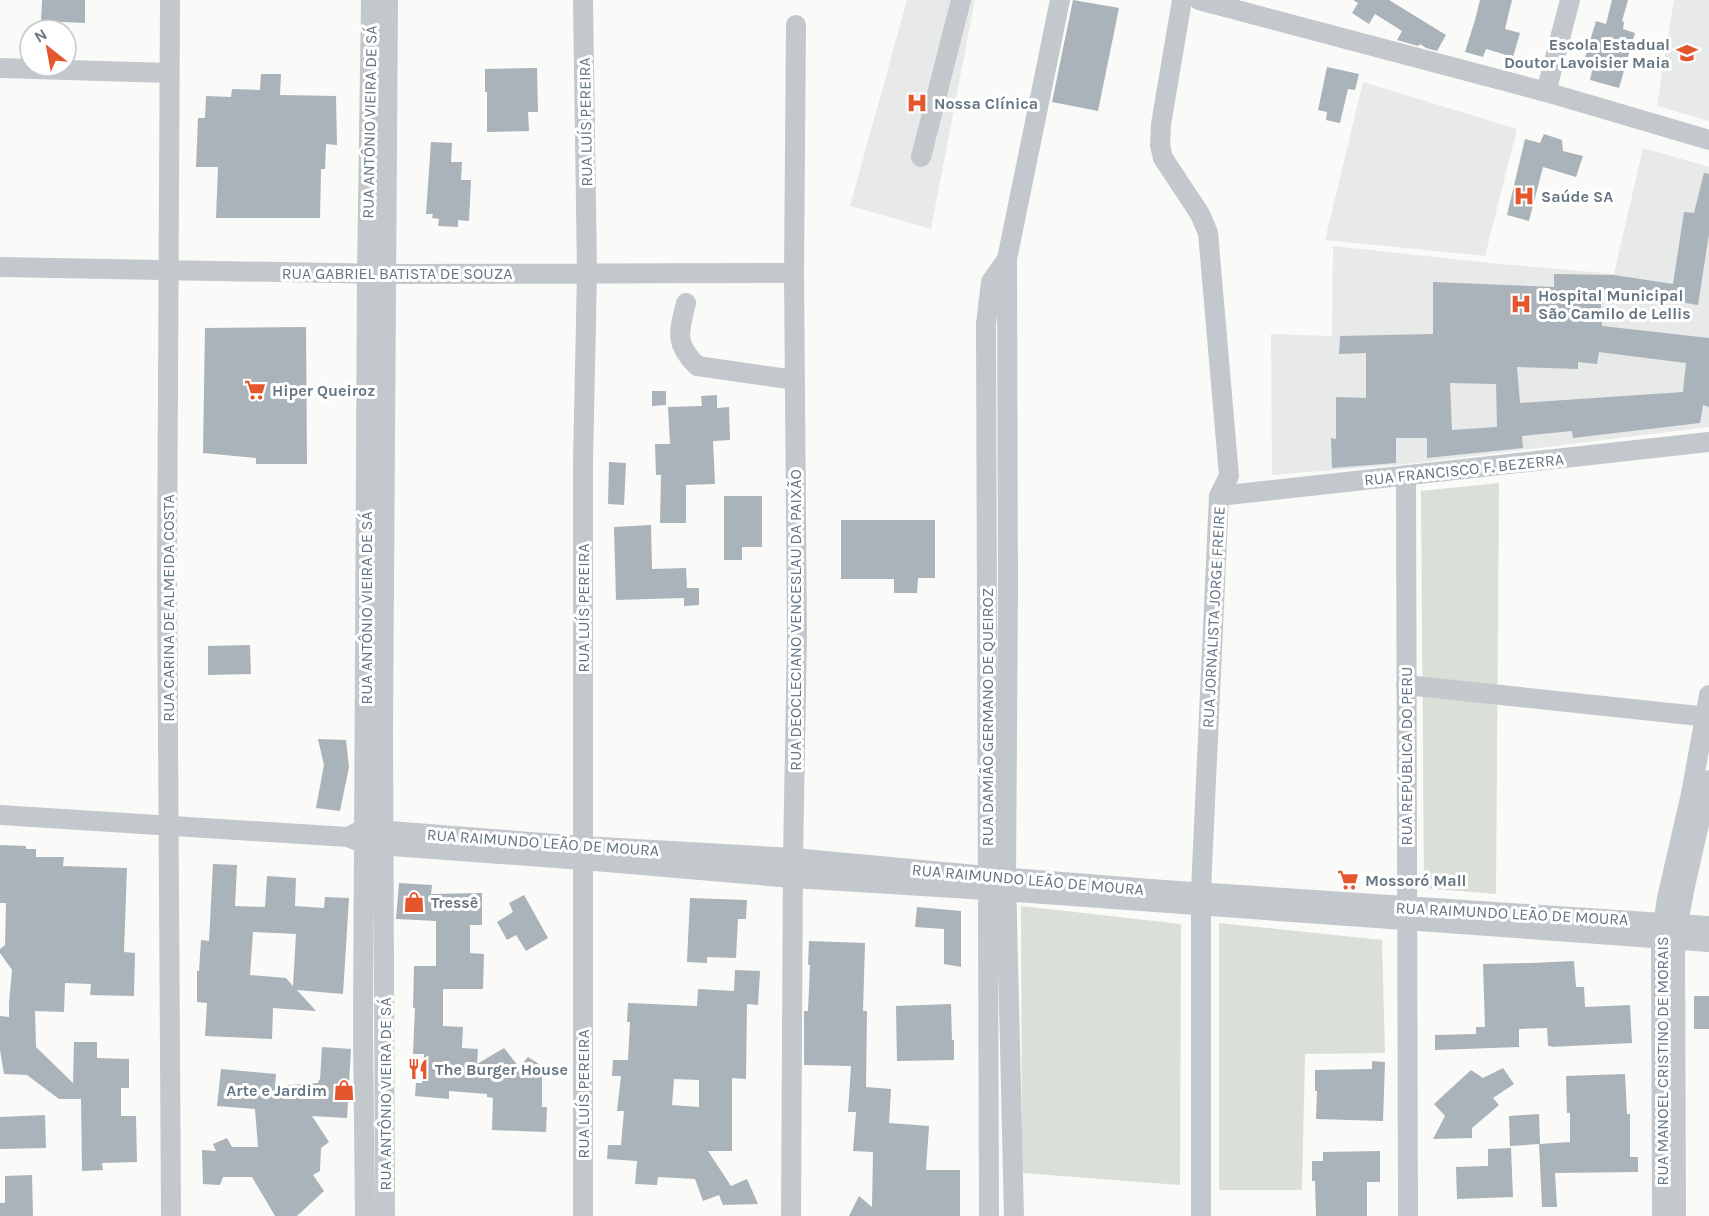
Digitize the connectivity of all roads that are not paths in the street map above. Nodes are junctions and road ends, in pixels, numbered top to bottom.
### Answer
1 (170, 0) edge
2 (371, 0) edge
3 (388, 0) edge
4 (583, 0) edge
5 (961, 0) edge
6 (1060, 0) edge
7 (1182, 0) edge
8 (1570, 0) edge
9 (1203, 1) edge
10 (379, 22) junction
11 (796, 25) dead end
12 (0, 68) edge
13 (169, 73) junction
14 (1546, 92) junction
15 (1709, 140) edge
16 (921, 157) dead end
17 (1007, 259) junction
18 (0, 267) edge
19 (168, 271) junction
20 (367, 273) junction
21 (387, 273) junction
22 (587, 273) junction
23 (794, 273) junction
24 (686, 303) dead end
25 (795, 380) junction
26 (1709, 442) edge
27 (1406, 475) junction
28 (1219, 496) junction
29 (987, 588) junction
30 (1008, 589) junction
31 (1406, 685) junction
32 (1709, 695) edge
33 (1707, 716) edge
34 (1709, 780) edge
35 (0, 815) edge
36 (169, 825) junction
37 (369, 837) junction
38 (583, 853) junction
39 (793, 858) junction
40 (793, 878) junction
41 (996, 884) junction
42 (1201, 899) junction
43 (1407, 914) junction
44 (1709, 926) edge
45 (1669, 930) junction
46 (1709, 942) edge
47 (171, 1216) edge
48 (365, 1216) edge
49 (385, 1216) edge
50 (584, 1216) edge
51 (791, 1216) edge
52 (988, 1216) edge
53 (1014, 1216) edge
54 (1201, 1216) edge
55 (1408, 1216) edge
56 (1662, 1216) edge
57 (1676, 1216) edge

1 - 13 street, RUA CARINA DE ALMEIDA COSTA
2 - 10 street, RUA ANTÔNIO VIEIRA DE SÁ
3 - 10 street, RUA ANTÔNIO VIEIRA DE SÁ
4 - 22 street, RUA LUÍS PEREIRA
5 - 16 street
6 - 17 street, RUA DAMIÃO GERMANO DE QUEIROZ
7 - 28 street, RUA JORNALISTA JORGE FREIRE
8 - 14 street
9 - 14 street
10 - 20 street, RUA ANTÔNIO VIEIRA DE SÁ
10 - 21 street, RUA ANTÔNIO VIEIRA DE SÁ
11 - 23 street, RUA DEOCLECIANO VENCESLAU DA PAIXÃO
12 - 13 street
13 - 19 street, RUA CARINA DE ALMEIDA COSTA
14 - 15 street
17 - 29 street, RUA DAMIÃO GERMANO DE QUEIROZ
17 - 30 street, RUA DAMIÃO GERMANO DE QUEIROZ
18 - 19 street, RUA GABRIEL BATISTA DE SOUZA
19 - 20 street, RUA GABRIEL BATISTA DE SOUZA
19 - 36 street, RUA CARINA DE ALMEIDA COSTA
20 - 21 street, RUA GABRIEL BATISTA DE SOUZA
20 - 37 street, RUA ANTÔNIO VIEIRA DE SÁ
21 - 22 street, RUA GABRIEL BATISTA DE SOUZA
21 - 37 street, RUA ANTÔNIO VIEIRA DE SÁ
22 - 23 street, RUA GABRIEL BATISTA DE SOUZA
22 - 38 street, RUA LUÍS PEREIRA
23 - 25 street, RUA DEOCLECIANO VENCESLAU DA PAIXÃO
24 - 25 street
25 - 39 street, RUA DEOCLECIANO VENCESLAU DA PAIXÃO
26 - 27 street, RUA FRANCISCO F. BEZERRA
27 - 28 street, RUA FRANCISCO F. BEZERRA
27 - 31 street, RUA REPÚBLICA DO PERU
28 - 42 street, RUA JORNALISTA JORGE FREIRE
29 - 30 street
29 - 41 street, RUA DAMIÃO GERMANO DE QUEIROZ
30 - 41 street, RUA DAMIÃO GERMANO DE QUEIROZ
31 - 33 street
31 - 43 street, RUA REPÚBLICA DO PERU
32 - 33 street, RUA MANOEL CRISTINO DE MORAIS
33 - 45 street, RUA MANOEL CRISTINO DE MORAIS
34 - 45 street, RUA MANOEL CRISTINO DE MORAIS
35 - 36 street, RUA RAIMUNDO LEÃO DE MOURA
36 - 37 street, RUA RAIMUNDO LEÃO DE MOURA
36 - 47 street, RUA CARINA DE ALMEIDA COSTA
37 - 38 street, RUA RAIMUNDO LEÃO DE MOURA
37 - 48 street, RUA ANTÔNIO VIEIRA DE SÁ
37 - 49 street, RUA ANTÔNIO VIEIRA DE SÁ
38 - 39 street, RUA RAIMUNDO LEÃO DE MOURA
38 - 40 street, RUA RAIMUNDO LEÃO DE MOURA
38 - 50 street, RUA LUÍS PEREIRA
39 - 40 street, RUA DEOCLECIANO VENCESLAU DA PAIXÃO
39 - 41 street, RUA RAIMUNDO LEÃO DE MOURA
40 - 41 street, RUA RAIMUNDO LEÃO DE MOURA
40 - 51 street, RUA DEOCLECIANO VENCESLAU DA PAIXÃO
41 - 42 street, RUA RAIMUNDO LEÃO DE MOURA
41 - 52 street, RUA DAMIÃO GERMANO DE QUEIROZ
41 - 53 street, RUA DAMIÃO GERMANO DE QUEIROZ
42 - 43 street, RUA RAIMUNDO LEÃO DE MOURA
42 - 54 street, RUA JORNALISTA JORGE FREIRE
43 - 45 street, RUA RAIMUNDO LEÃO DE MOURA
43 - 55 street, RUA REPÚBLICA DO PERU
44 - 45 street, RUA RAIMUNDO LEÃO DE MOURA
45 - 46 street, RUA RAIMUNDO LEÃO DE MOURA
45 - 56 street, RUA MANOEL CRISTINO DE MORAIS
45 - 57 street, RUA MANOEL CRISTINO DE MORAIS

